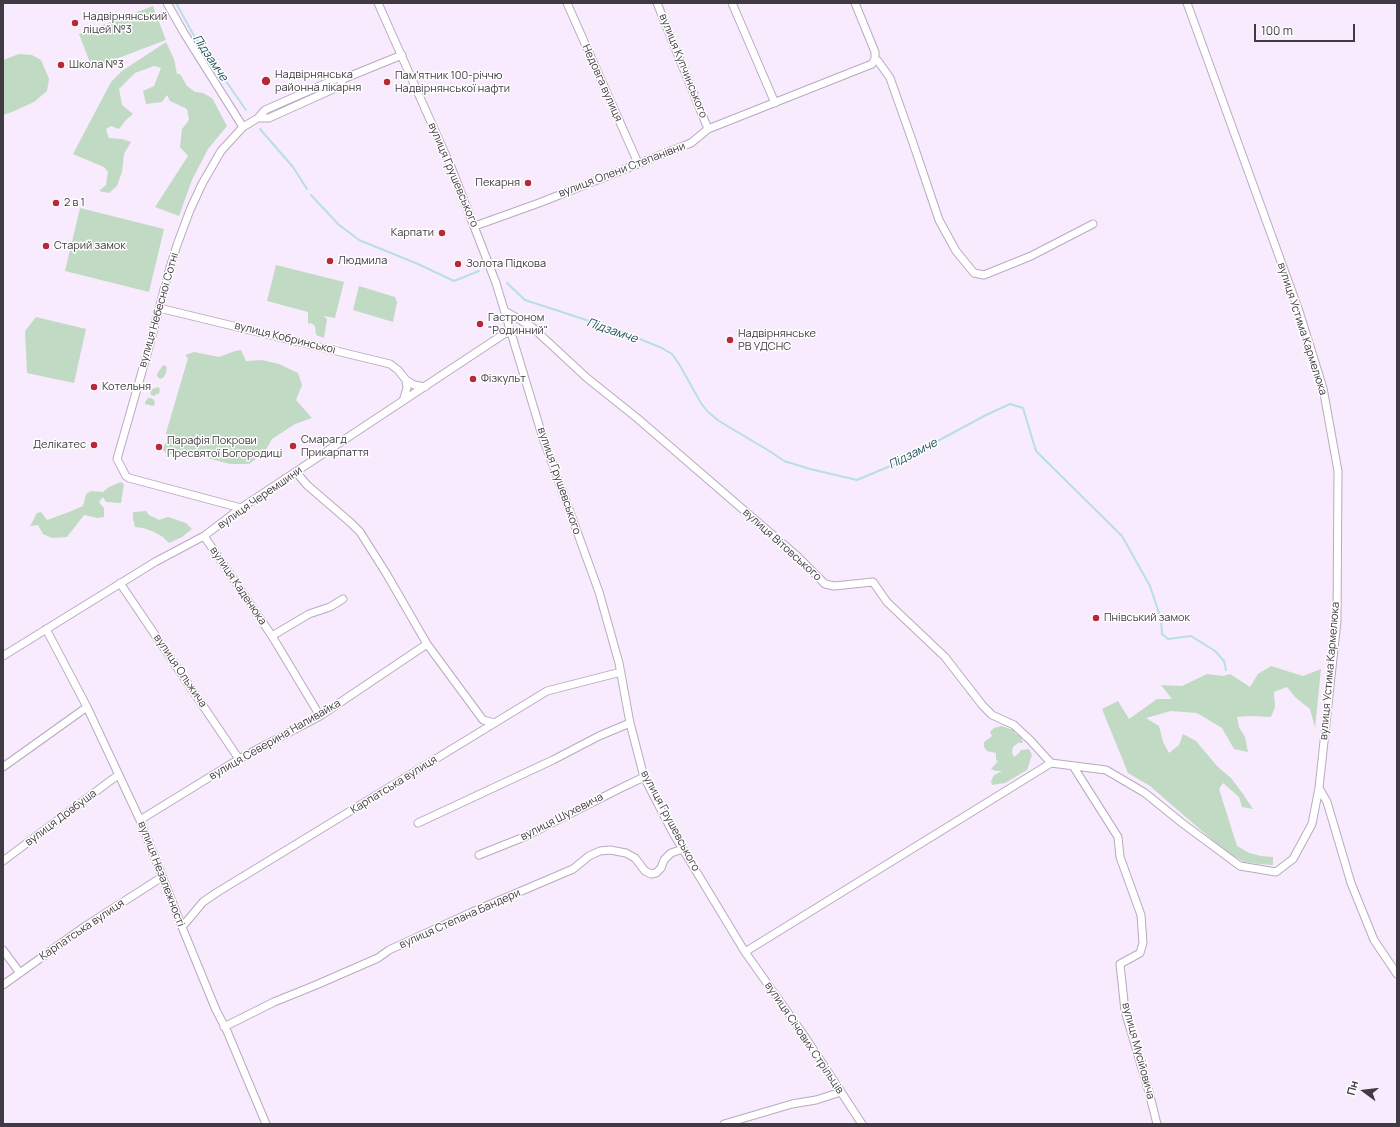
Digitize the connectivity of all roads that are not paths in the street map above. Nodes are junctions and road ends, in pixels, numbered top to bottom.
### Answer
1 (167, 3) edge
2 (378, 3) edge
3 (567, 3) edge
4 (657, 3) edge
5 (732, 3) edge
6 (855, 3) edge
7 (1187, 3) edge
8 (402, 55) junction
9 (876, 60) junction
10 (775, 103) junction
11 (243, 127) junction
12 (708, 129) junction
13 (638, 163) junction
14 (1093, 224) dead end
15 (475, 226) junction
16 (159, 308) junction
17 (505, 311) junction
18 (511, 332) junction
19 (406, 380) junction
20 (425, 387) junction
21 (403, 401) junction
22 (296, 472) junction
23 (241, 508) junction
24 (204, 536) junction
25 (120, 583) junction
26 (343, 598) dead end
27 (46, 629) junction
28 (272, 636) junction
29 (427, 644) junction
30 (3, 656) edge
31 (621, 672) junction
32 (87, 707) junction
33 (320, 716) junction
34 (494, 723) junction
35 (630, 724) junction
36 (239, 759) junction
37 (1050, 763) junction
38 (1073, 766) junction
39 (3, 767) edge
40 (118, 775) junction
41 (644, 777) junction
42 (1319, 788) junction
43 (140, 820) junction
44 (418, 823) dead end
45 (683, 849) junction
46 (479, 855) dead end
47 (3, 861) edge
48 (162, 877) junction
49 (182, 927) junction
50 (3, 950) edge
51 (745, 952) junction
52 (20, 973) junction
53 (1397, 974) edge
54 (3, 985) edge
55 (224, 1027) junction
56 (841, 1092) junction
57 (266, 1124) edge
58 (724, 1124) edge
59 (862, 1124) edge
60 (1157, 1124) edge

1 - 11 street
2 - 8 street, вулиця Грушевського
3 - 13 street, Недовга вулиця
4 - 12 street, вулиця Купчинського
5 - 10 street
6 - 9 street
7 - 42 street, вулиця Устима Кармелюка
8 - 11 street, вулиця Небесної Сотні
8 - 15 street, вулиця Грушевського
9 - 10 street, вулиця Олени Степанівни
9 - 14 street
10 - 12 street, вулиця Олени Степанівни
11 - 16 street, вулиця Небесної Сотні
12 - 13 street, вулиця Олени Степанівни
13 - 15 street, вулиця Олени Степанівни
15 - 17 street, вулиця Грушевського
16 - 19 street, вулиця Кобринської
16 - 23 street, вулиця Небесної Сотні
17 - 18 street, вулиця Грушевського
17 - 37 street, вулиця Вітовського
18 - 20 street, вулиця Черемшини
18 - 31 street, вулиця Грушевського
19 - 20 street, вулиця Кобринської
19 - 21 street
20 - 21 street, вулиця Черемшини
21 - 22 street, вулиця Черемшини
22 - 23 street, вулиця Черемшини
22 - 29 street
23 - 24 street, вулиця Черемшини
24 - 25 street, вулиця Черемшини
24 - 28 street, вулиця Каденюка
25 - 27 street, вулиця Черемшини
25 - 36 street, вулиця Ольжича
26 - 28 street, вулиця Каденюка
27 - 30 street, вулиця Черемшини
27 - 32 street, вулиця Незалежності
28 - 33 street, вулиця Каденюка
29 - 33 street, вулиця Северина Наливайка
29 - 34 street
31 - 34 street, Карпатська вулиця
31 - 35 street, вулиця Грушевського
32 - 39 street
32 - 40 street, вулиця Незалежності
33 - 36 street, вулиця Северина Наливайка
34 - 49 street, Карпатська вулиця
35 - 41 street, вулиця Грушевського
35 - 44 street
36 - 43 street, вулиця Северина Наливайка
37 - 38 street, вулиця Устима Кармелюка
37 - 51 street
38 - 42 street, вулиця Устима Кармелюка
38 - 60 street, вулиця Мусійовича
40 - 43 street, вулиця Незалежності
40 - 47 street, вулиця Довбуша
41 - 45 street, вулиця Грушевського
41 - 46 street, вулиця Шухевича
42 - 53 street
43 - 48 street, вулиця Незалежності
45 - 51 street, вулиця Грушевського
45 - 55 street, вулиця Степана Бандери
48 - 49 street, вулиця Незалежності
48 - 52 street, Карпатська вулиця
49 - 55 street, вулиця Незалежності
50 - 52 street
51 - 56 street, вулиця Січових Стрільців
52 - 54 street, Карпатська вулиця
55 - 57 street, вулиця Незалежності
56 - 58 street
56 - 59 street, вулиця Січових Стрільців

